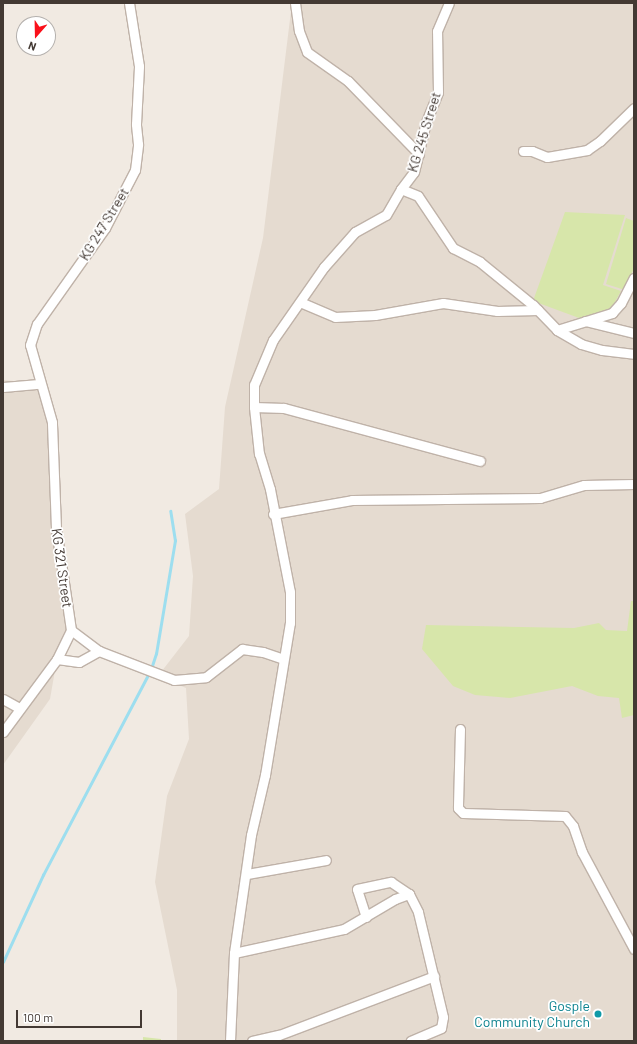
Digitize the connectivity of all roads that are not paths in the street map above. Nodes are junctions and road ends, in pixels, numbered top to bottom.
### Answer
1 (129, 3) edge
2 (295, 3) edge
3 (449, 3) edge
4 (634, 108) edge
5 (523, 151) dead end
6 (418, 154) junction
7 (401, 189) junction
8 (634, 278) edge
9 (300, 302) junction
10 (538, 310) junction
11 (584, 321) junction
12 (558, 330) junction
13 (634, 333) edge
14 (634, 354) edge
15 (39, 384) junction
16 (3, 387) edge
17 (254, 407) junction
18 (480, 461) dead end
19 (634, 484) edge
20 (274, 514) junction
21 (72, 630) junction
22 (99, 650) junction
23 (57, 659) junction
24 (283, 659) junction
25 (3, 699) edge
26 (19, 708) junction
27 (460, 729) dead end
28 (3, 732) edge
29 (326, 860) dead end
30 (247, 874) junction
31 (409, 894) junction
32 (366, 918) junction
33 (634, 949) edge
34 (234, 953) junction
35 (434, 976) junction
36 (230, 1041) edge
37 (252, 1041) edge
38 (411, 1041) edge

1 - 15 street, KG 247 Street
2 - 6 street
3 - 6 street, KG 245 Street
4 - 5 street
6 - 7 street, KG 245 Street
7 - 9 street, KG 245 Street
7 - 10 street
8 - 11 street
9 - 10 street
9 - 17 street, KG 245 Street
10 - 12 street
11 - 12 street
11 - 13 street
12 - 14 street
15 - 16 street
15 - 21 street, KG 321 Street
17 - 18 street
17 - 20 street, KG 245 Street
19 - 20 street
20 - 24 street, KG 245 Street
21 - 22 street
21 - 23 street
22 - 23 street
22 - 24 street
23 - 26 street
24 - 30 street, KG 245 Street
25 - 26 street
26 - 28 street
27 - 33 street
29 - 30 street
30 - 34 street, KG 245 Street
31 - 32 street
31 - 32 street
31 - 35 street
32 - 34 street
34 - 36 street, KG 245 Street
35 - 37 street
35 - 38 street

